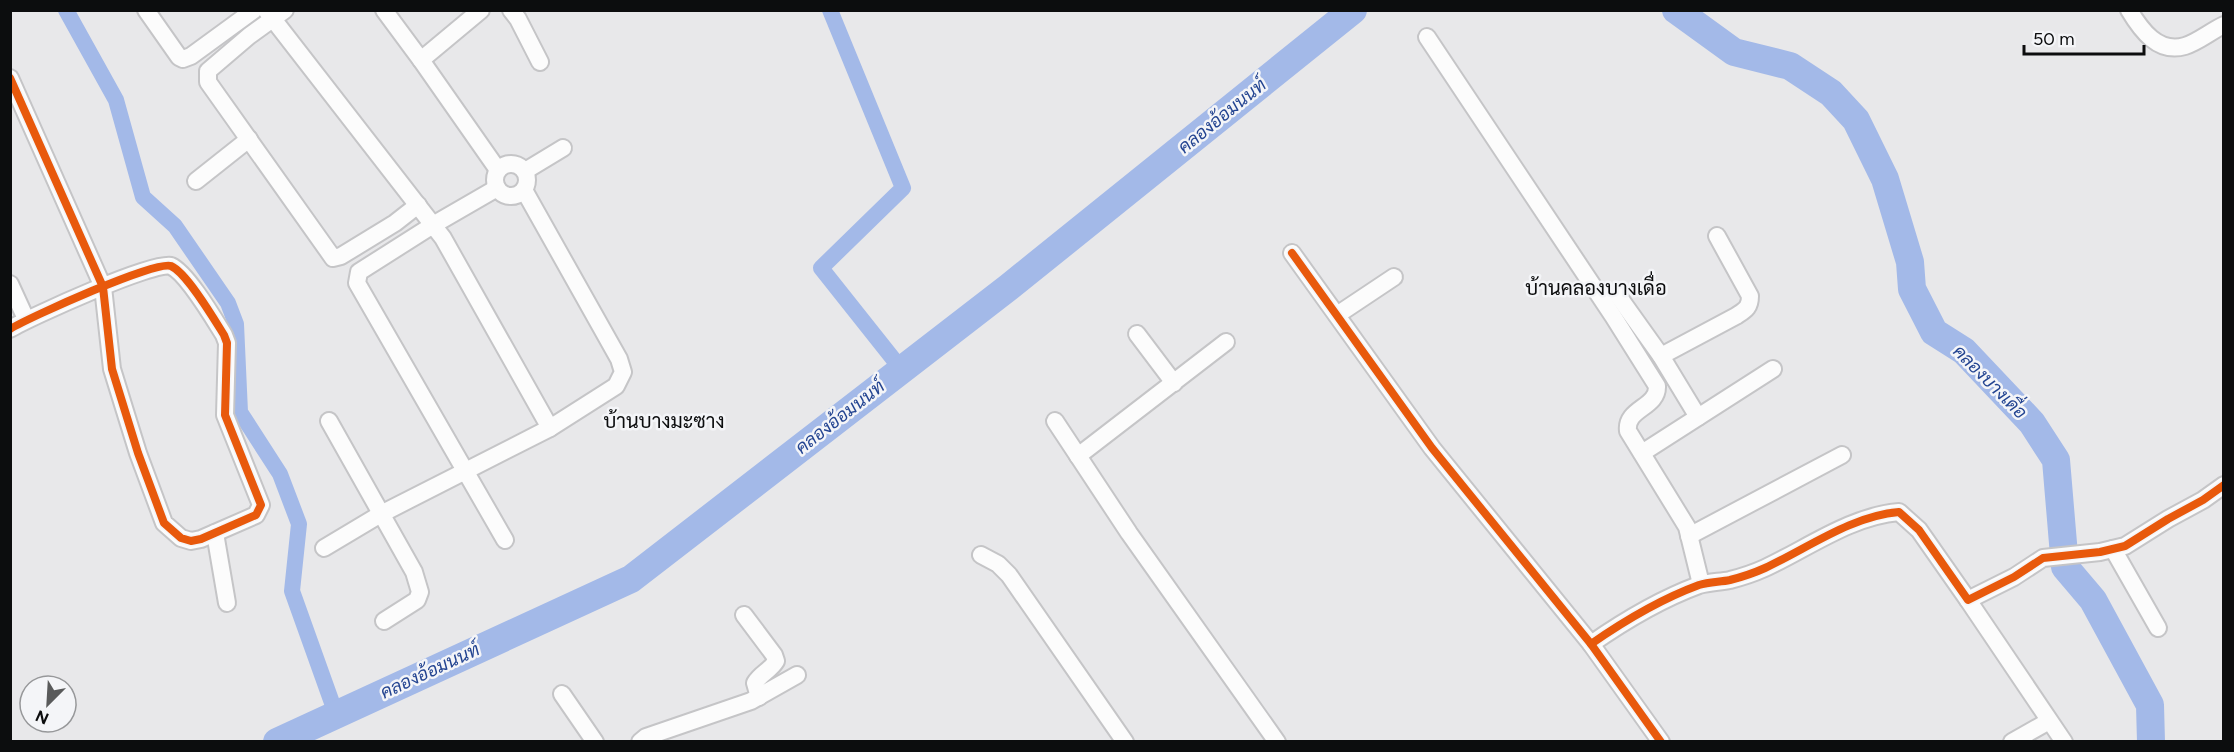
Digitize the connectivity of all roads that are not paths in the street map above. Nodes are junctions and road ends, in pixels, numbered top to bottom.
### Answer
1 (146, 10) edge
2 (254, 10) edge
3 (384, 10) edge
4 (481, 10) edge
5 (512, 10) edge
6 (2128, 10) edge
7 (274, 14) edge
8 (2223, 25) edge
9 (1427, 37) dead end
10 (421, 60) junction
11 (540, 62) dead end
12 (10, 78) edge
13 (249, 139) junction
14 (563, 148) dead end
15 (498, 170) junction
16 (525, 171) junction
17 (196, 181) dead end
18 (497, 188) junction
19 (524, 189) junction
20 (418, 205) junction
21 (433, 225) junction
22 (1717, 236) dead end
23 (1292, 252) dead end
24 (1394, 277) dead end
25 (10, 284) edge
26 (103, 287) junction
27 (1616, 293) dead end
28 (1337, 315) junction
29 (26, 320) junction
30 (10, 329) edge
31 (1137, 334) dead end
32 (1226, 342) dead end
33 (1661, 356) junction
34 (1773, 369) dead end
35 (1174, 382) junction
36 (1698, 417) junction
37 (329, 421) dead end
38 (1055, 422) dead end
39 (550, 428) junction
40 (1642, 453) junction
41 (1842, 455) dead end
42 (1078, 456) junction
43 (466, 470) junction
44 (2223, 484) edge
45 (381, 514) junction
46 (215, 533) junction
47 (1689, 536) junction
48 (505, 540) dead end
49 (324, 548) dead end
50 (2113, 549) junction
51 (981, 555) dead end
52 (1701, 584) junction
53 (1968, 600) junction
54 (227, 603) dead end
55 (744, 615) dead end
56 (384, 621) dead end
57 (2158, 628) dead end
58 (1591, 644) junction
59 (797, 675) dead end
60 (562, 694) dead end
61 (759, 697) junction
62 (2049, 721) junction
63 (595, 741) edge
64 (640, 741) edge
65 (1125, 741) edge
66 (1277, 741) edge
67 (1661, 741) edge
68 (2012, 741) edge
69 (2064, 741) edge

1 - 2 street
3 - 10 street
4 - 10 street
5 - 11 street
6 - 8 street
7 - 13 street
7 - 20 street
9 - 40 street
10 - 15 street
12 - 26 street
13 - 17 street
13 - 20 street
14 - 16 street
15 - 16 street
15 - 18 street
16 - 19 street
18 - 19 street
18 - 21 street
19 - 39 street
20 - 21 street
21 - 39 street
21 - 43 street
22 - 33 street
23 - 28 street
24 - 28 street
25 - 29 street
26 - 29 street
26 - 46 street
26 - 46 street
27 - 33 street
28 - 58 street
29 - 30 street
31 - 35 street
32 - 35 street
33 - 36 street
34 - 36 street
35 - 42 street
36 - 40 street
37 - 45 street
38 - 42 street
39 - 43 street
40 - 47 street
41 - 47 street
42 - 66 street
43 - 45 street
43 - 48 street
44 - 50 street
45 - 49 street
45 - 56 street
46 - 54 street
47 - 52 street
50 - 53 street
50 - 57 street
51 - 65 street
52 - 53 street
52 - 58 street
53 - 62 street
55 - 61 street
58 - 67 street
59 - 61 street
60 - 63 street
61 - 64 street
62 - 68 street
62 - 69 street

